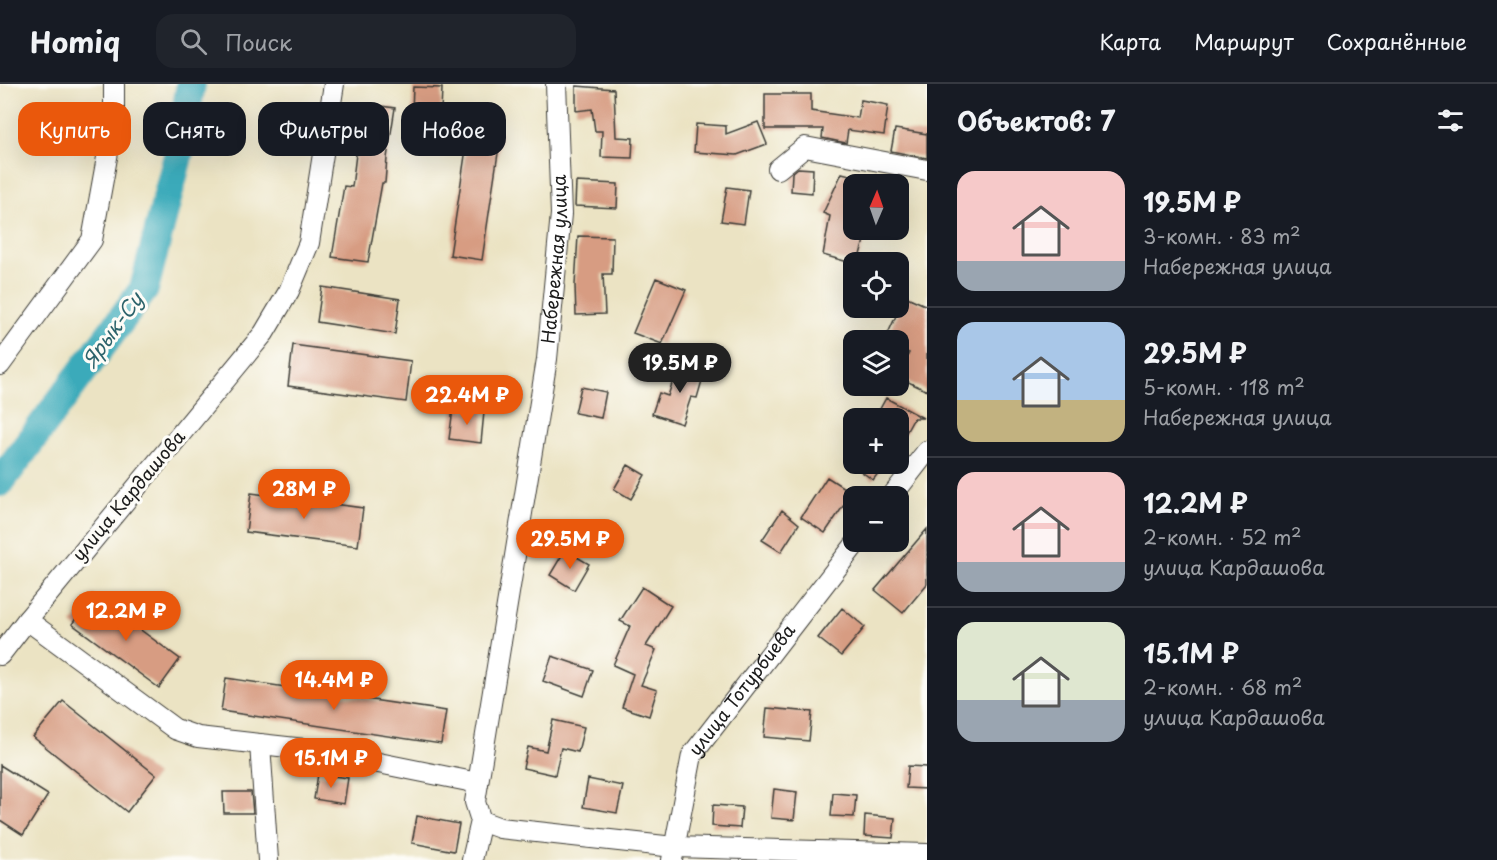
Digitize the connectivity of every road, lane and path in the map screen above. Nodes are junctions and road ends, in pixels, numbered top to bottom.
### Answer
1 (114, 84) edge
2 (334, 84) edge
3 (556, 84) edge
4 (778, 169) dead end
5 (927, 170) edge
6 (0, 365) edge
7 (927, 451) edge
8 (900, 486) edge
9 (849, 552) edge
10 (27, 620) junction
11 (0, 655) edge
12 (260, 744) junction
13 (478, 783) junction
14 (481, 821) junction
15 (673, 853) edge
16 (927, 854) edge
17 (268, 860) edge
18 (472, 860) edge

1 - 6 street
2 - 10 street, улица Кардашова
3 - 13 street, Набережная улица
4 - 5 street
7 - 8 street
9 - 15 street, улица Тотурбиева
10 - 11 street, улица Кардашова
10 - 12 street
12 - 13 street
12 - 17 street
13 - 14 street, Набережная улица
14 - 15 street
14 - 18 street, Набережная улица
15 - 16 street

